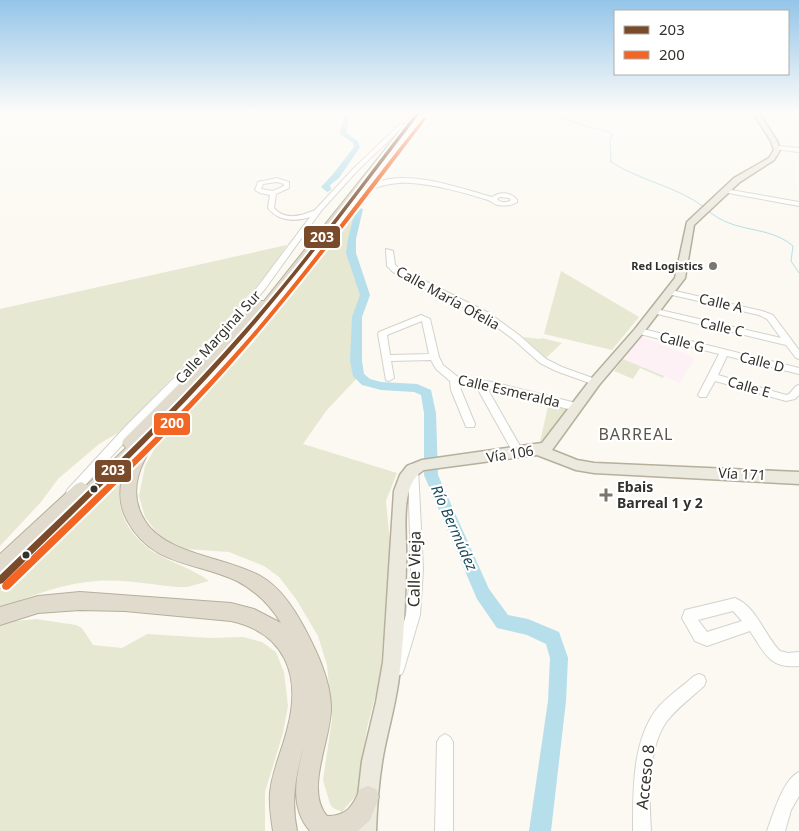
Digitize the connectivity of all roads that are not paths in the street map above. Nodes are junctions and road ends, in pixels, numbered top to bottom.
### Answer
1 (374, 152) edge
2 (380, 152) edge
3 (389, 152) edge
4 (396, 152) edge
5 (775, 152) edge
6 (386, 165) junction
7 (366, 190) junction
8 (725, 191) junction
9 (799, 204) edge
10 (319, 210) junction
11 (301, 232) junction
12 (389, 251) dead end
13 (671, 292) junction
14 (274, 296) junction
15 (656, 311) junction
16 (640, 331) junction
17 (245, 338) junction
18 (789, 343) junction
19 (724, 352) junction
20 (799, 356) edge
21 (434, 357) junction
22 (386, 358) junction
23 (799, 371) edge
24 (712, 377) junction
25 (389, 378) dead end
26 (455, 380) junction
27 (595, 382) junction
28 (480, 384) junction
29 (799, 388) edge
30 (703, 395) dead end
31 (576, 407) junction
32 (470, 424) dead end
33 (538, 450) junction
34 (519, 453) junction
35 (799, 478) edge
36 (46, 521) junction
37 (0, 559) edge
38 (0, 565) edge
39 (0, 580) edge
40 (0, 616) edge
41 (752, 624) dead end
42 (799, 659) edge
43 (699, 681) dead end
44 (445, 742) dead end
45 (799, 780) edge
46 (368, 797) junction
47 (323, 829) edge
48 (285, 831) edge
49 (365, 831) edge
50 (444, 831) edge
51 (642, 831) edge
52 (776, 831) edge

1 - 10 street, Calle Marginal Sur
2 - 36 highway
3 - 14 highway
4 - 6 street
5 - 8 main road, Vía 106
6 - 7 street
6 - 7 street
7 - 17 street
8 - 9 street
8 - 13 main road, Vía 106
10 - 11 street, Calle Marginal Sur
10 - 11 street
11 - 36 street, Calle Marginal Sur
12 - 27 street, Calle María Ofelia
13 - 15 main road, Vía 106
13 - 18 street, Calle A
14 - 17 highway
14 - 39 highway
15 - 16 main road, Vía 106
15 - 18 street, Calle C
16 - 19 street, Calle G
16 - 27 main road, Vía 106
17 - 47 highway
18 - 20 street
19 - 23 street, Calle D
19 - 24 street
21 - 22 street
21 - 22 street
21 - 26 street, Calle Esmeralda
22 - 25 street
24 - 29 street, Calle E
24 - 30 street
26 - 28 street, Calle Esmeralda
26 - 32 street
27 - 31 main road, Vía 106
28 - 31 street, Calle Esmeralda
28 - 34 street
31 - 33 main road, Vía 106
33 - 34 main road, Vía 106
33 - 35 main road, Vía 171
34 - 46 main road, Vía 106
36 - 37 street, Calle Marginal Sur
36 - 38 highway
40 - 48 highway
41 - 42 street
43 - 51 street, Acceso 8
44 - 50 street
45 - 52 street
46 - 47 highway
46 - 49 main road, Vía 106

